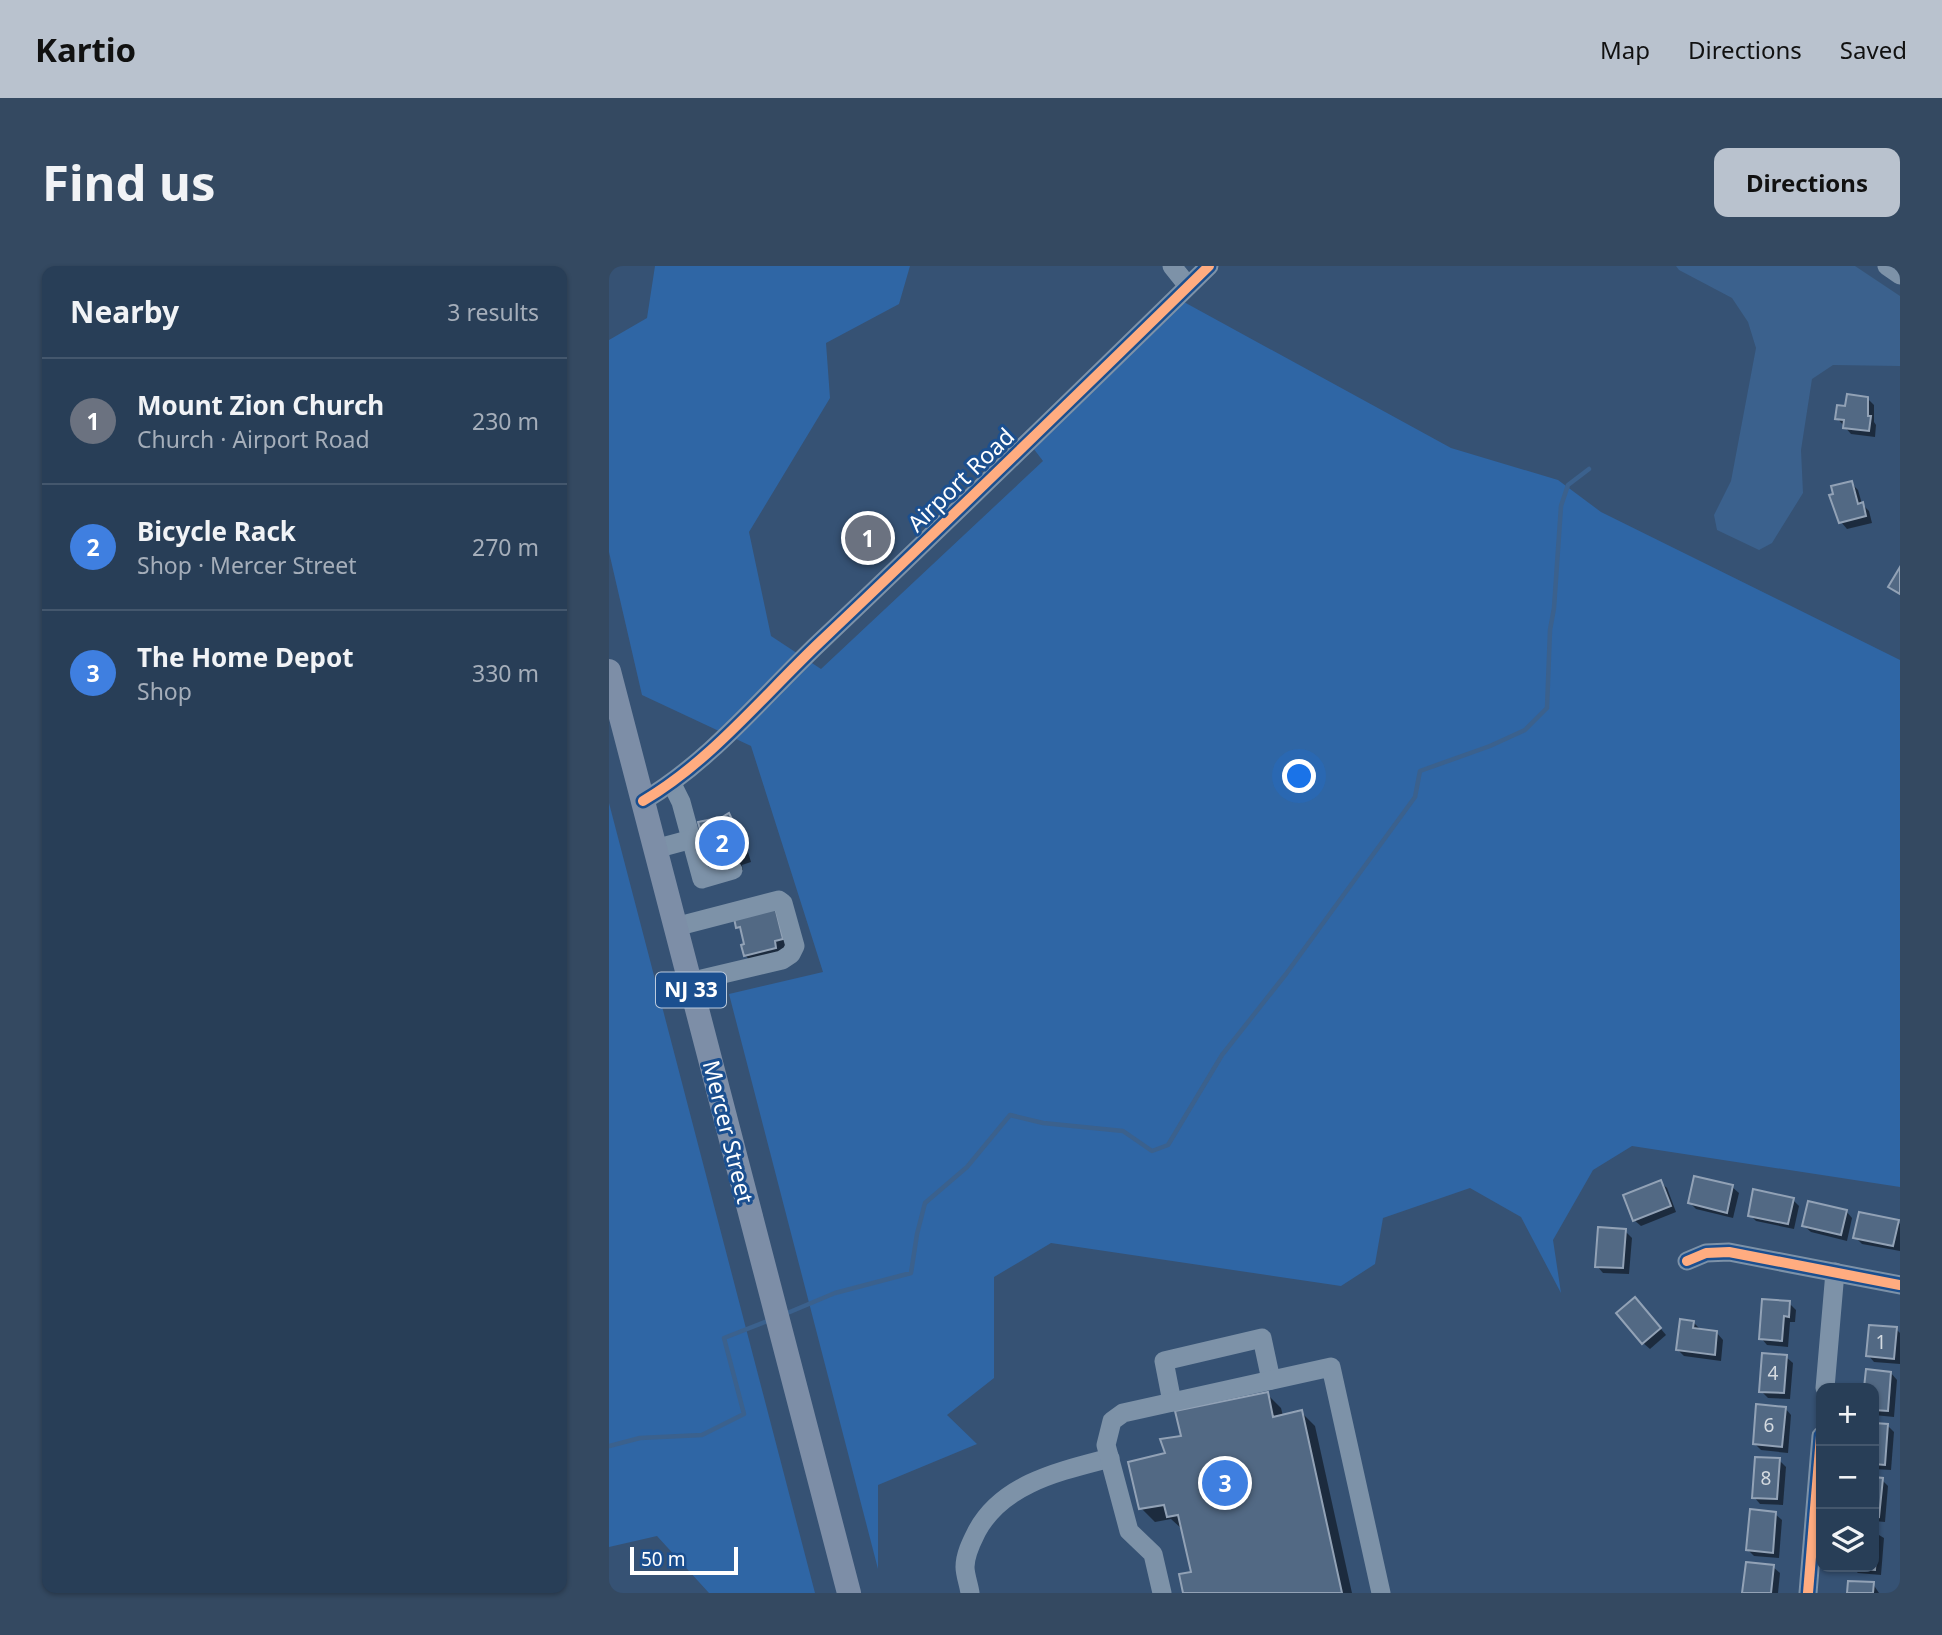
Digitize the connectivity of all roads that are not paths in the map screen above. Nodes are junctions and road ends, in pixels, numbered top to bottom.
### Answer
1 (1172, 266) edge
2 (1209, 266) edge
3 (1887, 266) edge
4 (1900, 275) edge
5 (1188, 286) junction
6 (609, 671) edge
7 (672, 784) junction
8 (643, 801) junction
9 (692, 839) junction
10 (655, 849) junction
11 (733, 870) dead end
12 (675, 927) junction
13 (689, 982) junction
14 (1687, 1261) dead end
15 (1835, 1272) junction
16 (1900, 1285) edge
17 (1271, 1380) junction
18 (1825, 1383) edge
19 (1172, 1402) junction
20 (1820, 1446) edge
21 (1110, 1458) junction
22 (849, 1593) edge
23 (970, 1593) edge
24 (1162, 1593) edge
25 (1381, 1593) edge
26 (1808, 1593) edge

1 - 5 street
2 - 5 street, Airport Road
3 - 4 street
5 - 7 street, Airport Road
6 - 8 main road, Mercer Street / NJ 33
7 - 8 street, Airport Road
7 - 9 street
8 - 10 main road, Mercer Street / NJ 33
9 - 10 street
9 - 11 street
10 - 12 main road, Mercer Street / NJ 33
12 - 13 main road, Mercer Street / NJ 33
12 - 13 street
13 - 22 main road, Mercer Street / NJ 33
14 - 15 street
15 - 16 street
15 - 18 street
17 - 19 street
17 - 19 street
17 - 25 street
19 - 21 street
20 - 26 street
21 - 23 street
21 - 24 street

